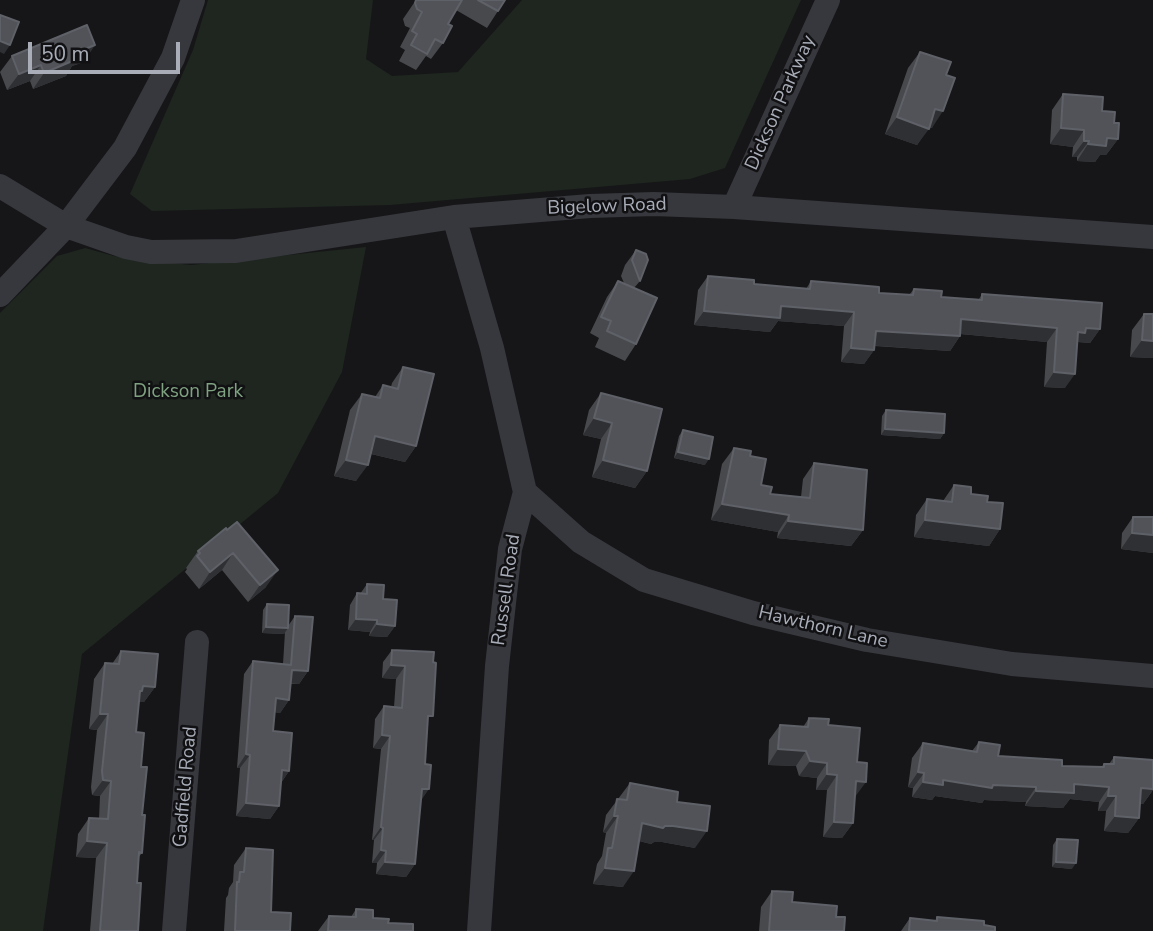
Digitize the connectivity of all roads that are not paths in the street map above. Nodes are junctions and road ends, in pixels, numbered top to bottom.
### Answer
1 (193, 0) edge
2 (828, 0) edge
3 (0, 186) edge
4 (734, 207) junction
5 (454, 217) junction
6 (66, 226) junction
7 (1153, 237) edge
8 (0, 295) edge
9 (525, 492) junction
10 (197, 642) dead end
11 (1153, 676) edge
12 (174, 931) edge
13 (479, 931) edge

1 - 6 street
2 - 4 street, Dickson Parkway
3 - 6 street, Bigelow Road
4 - 5 street, Bigelow Road
4 - 7 street, Bigelow Road
5 - 6 street, Bigelow Road
5 - 9 street, Russell Road
6 - 8 street
9 - 11 street, Hawthorn Lane
9 - 13 street, Russell Road
10 - 12 street, Gadfield Road

